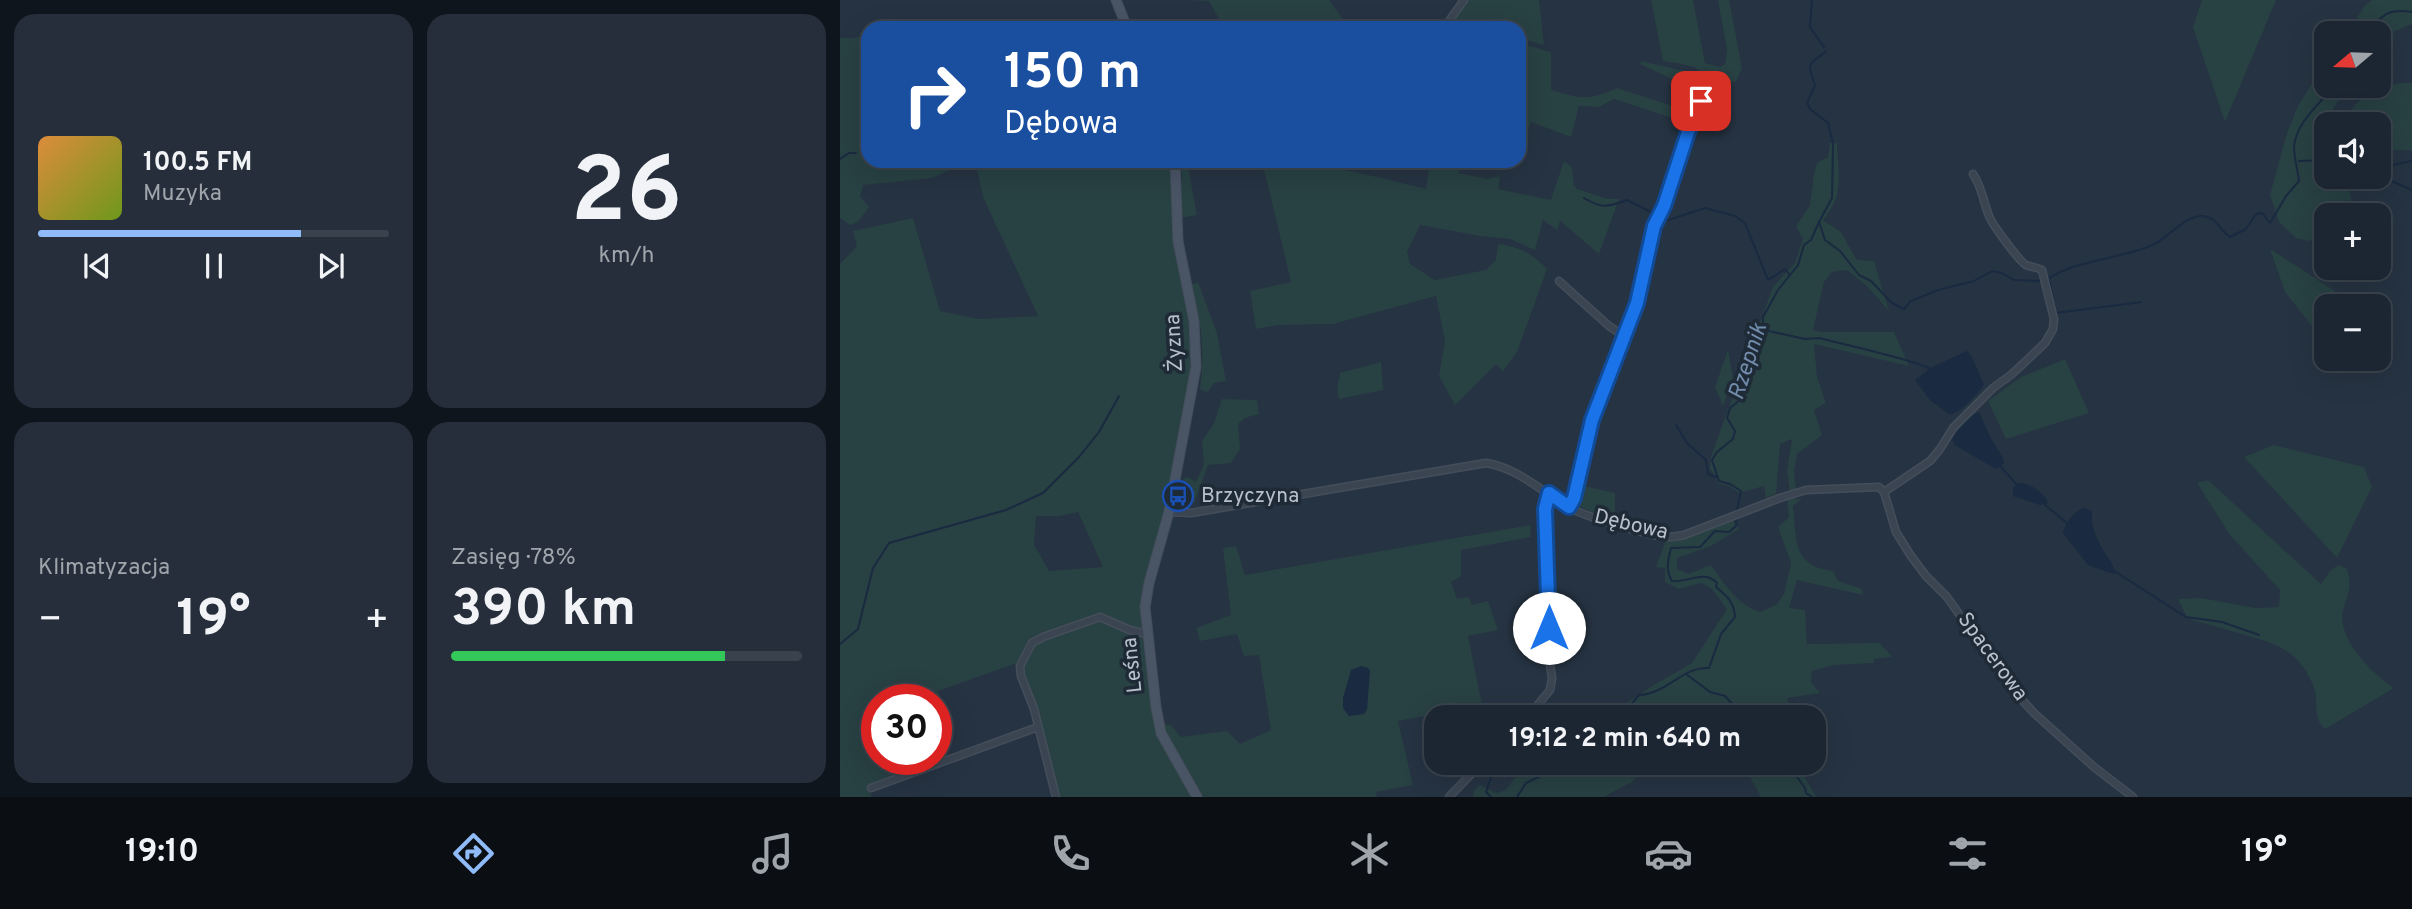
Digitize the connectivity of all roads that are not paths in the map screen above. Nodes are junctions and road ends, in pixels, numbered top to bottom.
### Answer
1 (1115, 0) edge
2 (1464, 0) edge
3 (1124, 21) edge
4 (1449, 21) edge
5 (1705, 81) dead end
6 (1175, 168) edge
7 (1973, 174) dead end
8 (1559, 281) dead end
9 (1625, 337) junction
10 (1884, 492) junction
11 (1549, 493) junction
12 (1569, 507) junction
13 (1167, 517) junction
14 (1147, 634) junction
15 (1538, 705) edge
16 (1038, 727) junction
17 (1471, 775) edge
18 (871, 788) dead end
19 (1056, 797) edge
20 (1197, 797) edge
21 (1450, 797) edge
22 (2133, 797) edge

1 - 3 street
2 - 4 street
5 - 9 street
6 - 13 street, Żyzna
7 - 10 street
8 - 9 street
9 - 12 street
10 - 12 street, Dębowa
10 - 22 street, Spacerowa
11 - 12 street, Dębowa
11 - 13 street, Dębowa
11 - 15 street
13 - 14 street, Leśna
14 - 16 street
14 - 20 street, Leśna
16 - 18 street
16 - 19 street
17 - 21 street

